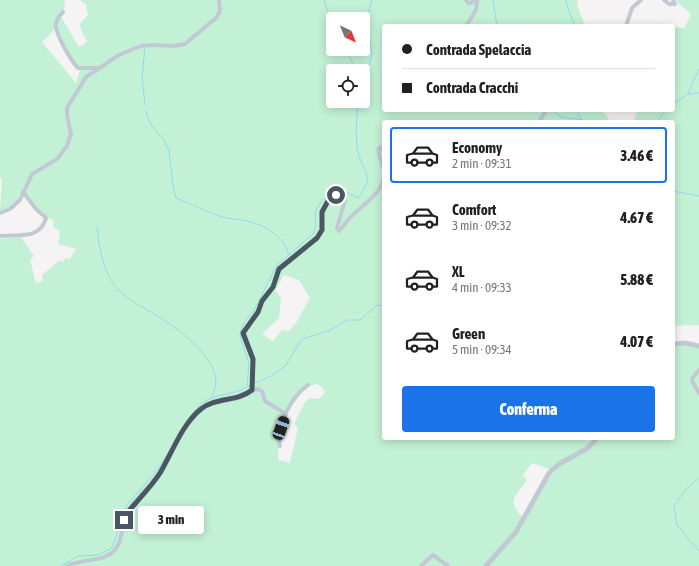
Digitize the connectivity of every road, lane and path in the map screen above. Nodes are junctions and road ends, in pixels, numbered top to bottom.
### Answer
1 (219, 0) edge
2 (466, 0) edge
3 (475, 0) edge
4 (641, 0) edge
5 (664, 0) edge
6 (673, 0) edge
7 (63, 12) dead end
8 (467, 24) edge
9 (627, 24) edge
10 (96, 68) junction
11 (382, 148) edge
12 (382, 164) edge
13 (382, 185) edge
14 (23, 192) junction
15 (0, 213) edge
16 (0, 236) edge
17 (675, 344) edge
18 (699, 346) edge
19 (699, 370) edge
20 (308, 385) dead end
21 (251, 387) junction
22 (699, 393) edge
23 (286, 414) junction
24 (595, 440) edge
25 (280, 446) dead end
26 (66, 566) edge
27 (421, 566) edge
28 (448, 566) edge
29 (486, 566) edge

1 - 10 street
2 - 3 street
3 - 8 street
4 - 9 street
5 - 6 street
7 - 10 street
10 - 14 street
11 - 12 street
13 - 21 street
14 - 15 street
14 - 16 street
17 - 18 street
19 - 22 street
20 - 23 street
21 - 23 street
21 - 26 street
23 - 25 street
24 - 29 street
27 - 28 street

